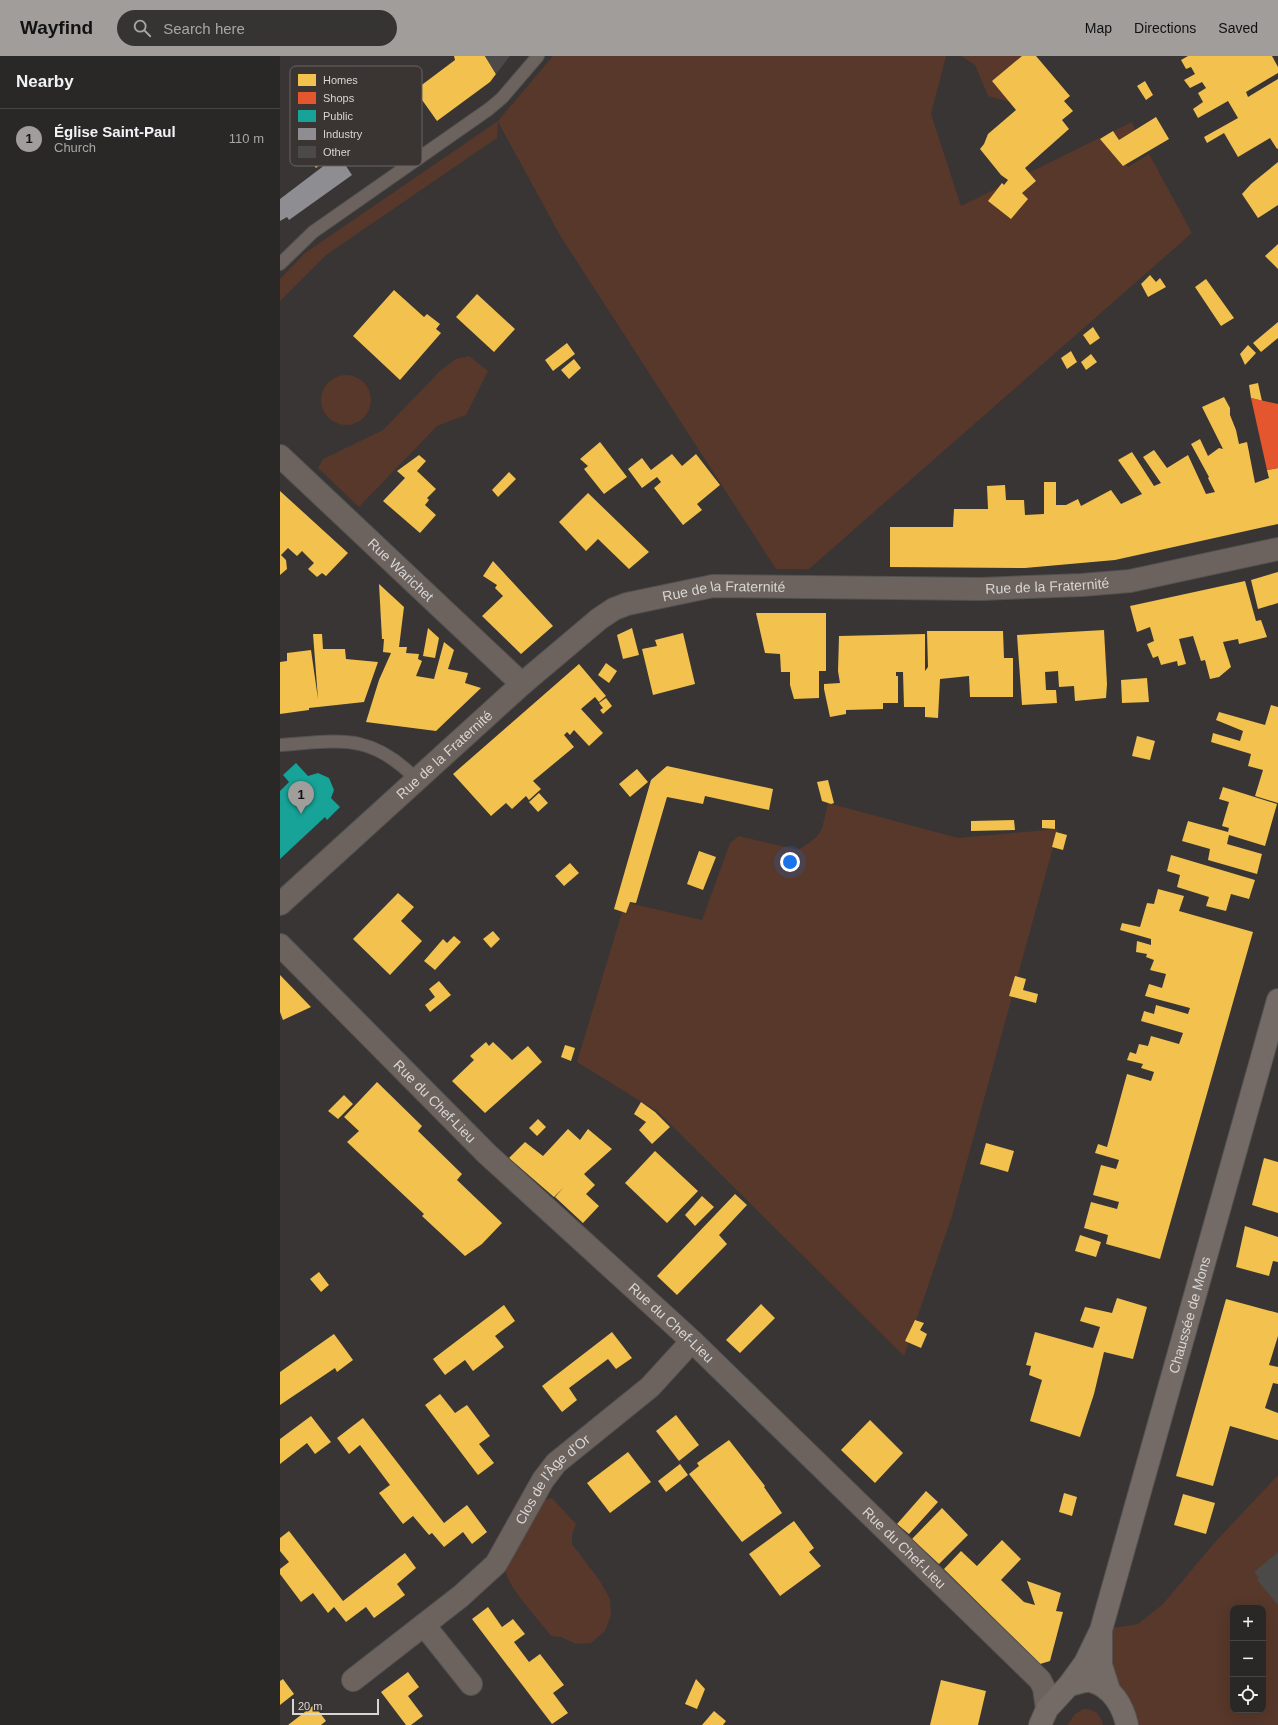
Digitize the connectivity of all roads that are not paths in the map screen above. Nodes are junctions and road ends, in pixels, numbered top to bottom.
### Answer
1 (538, 56) edge
2 (422, 156) edge
3 (408, 166) edge
4 (280, 264) edge
5 (280, 456) edge
6 (1278, 549) edge
7 (522, 684) junction
8 (280, 746) edge
9 (416, 778) junction
10 (280, 904) edge
11 (280, 945) edge
12 (1278, 1000) edge
13 (692, 1341) junction
14 (424, 1625) junction
15 (1101, 1630) junction
16 (353, 1680) dead end
17 (472, 1684) dead end
18 (1069, 1685) junction
19 (1109, 1690) junction
20 (1043, 1717) edge
21 (1128, 1725) edge

1 - 2 lane
3 - 4 lane
5 - 7 street, Rue Warichet
6 - 7 street, Rue de la Fraternité
7 - 9 street, Rue de la Fraternité
8 - 9 lane
9 - 10 street, Rue de la Fraternité
11 - 13 street, Rue du Chef-Lieu
12 - 15 main road, Chaussée de Mons
13 - 14 street, Clos de l'Âge d'Or
13 - 20 street, Rue du Chef-Lieu
14 - 16 street, Clos de l'Âge d'Or
14 - 17 street
15 - 18 main road
15 - 19 main road
18 - 19 main road
18 - 20 main road
19 - 21 main road

